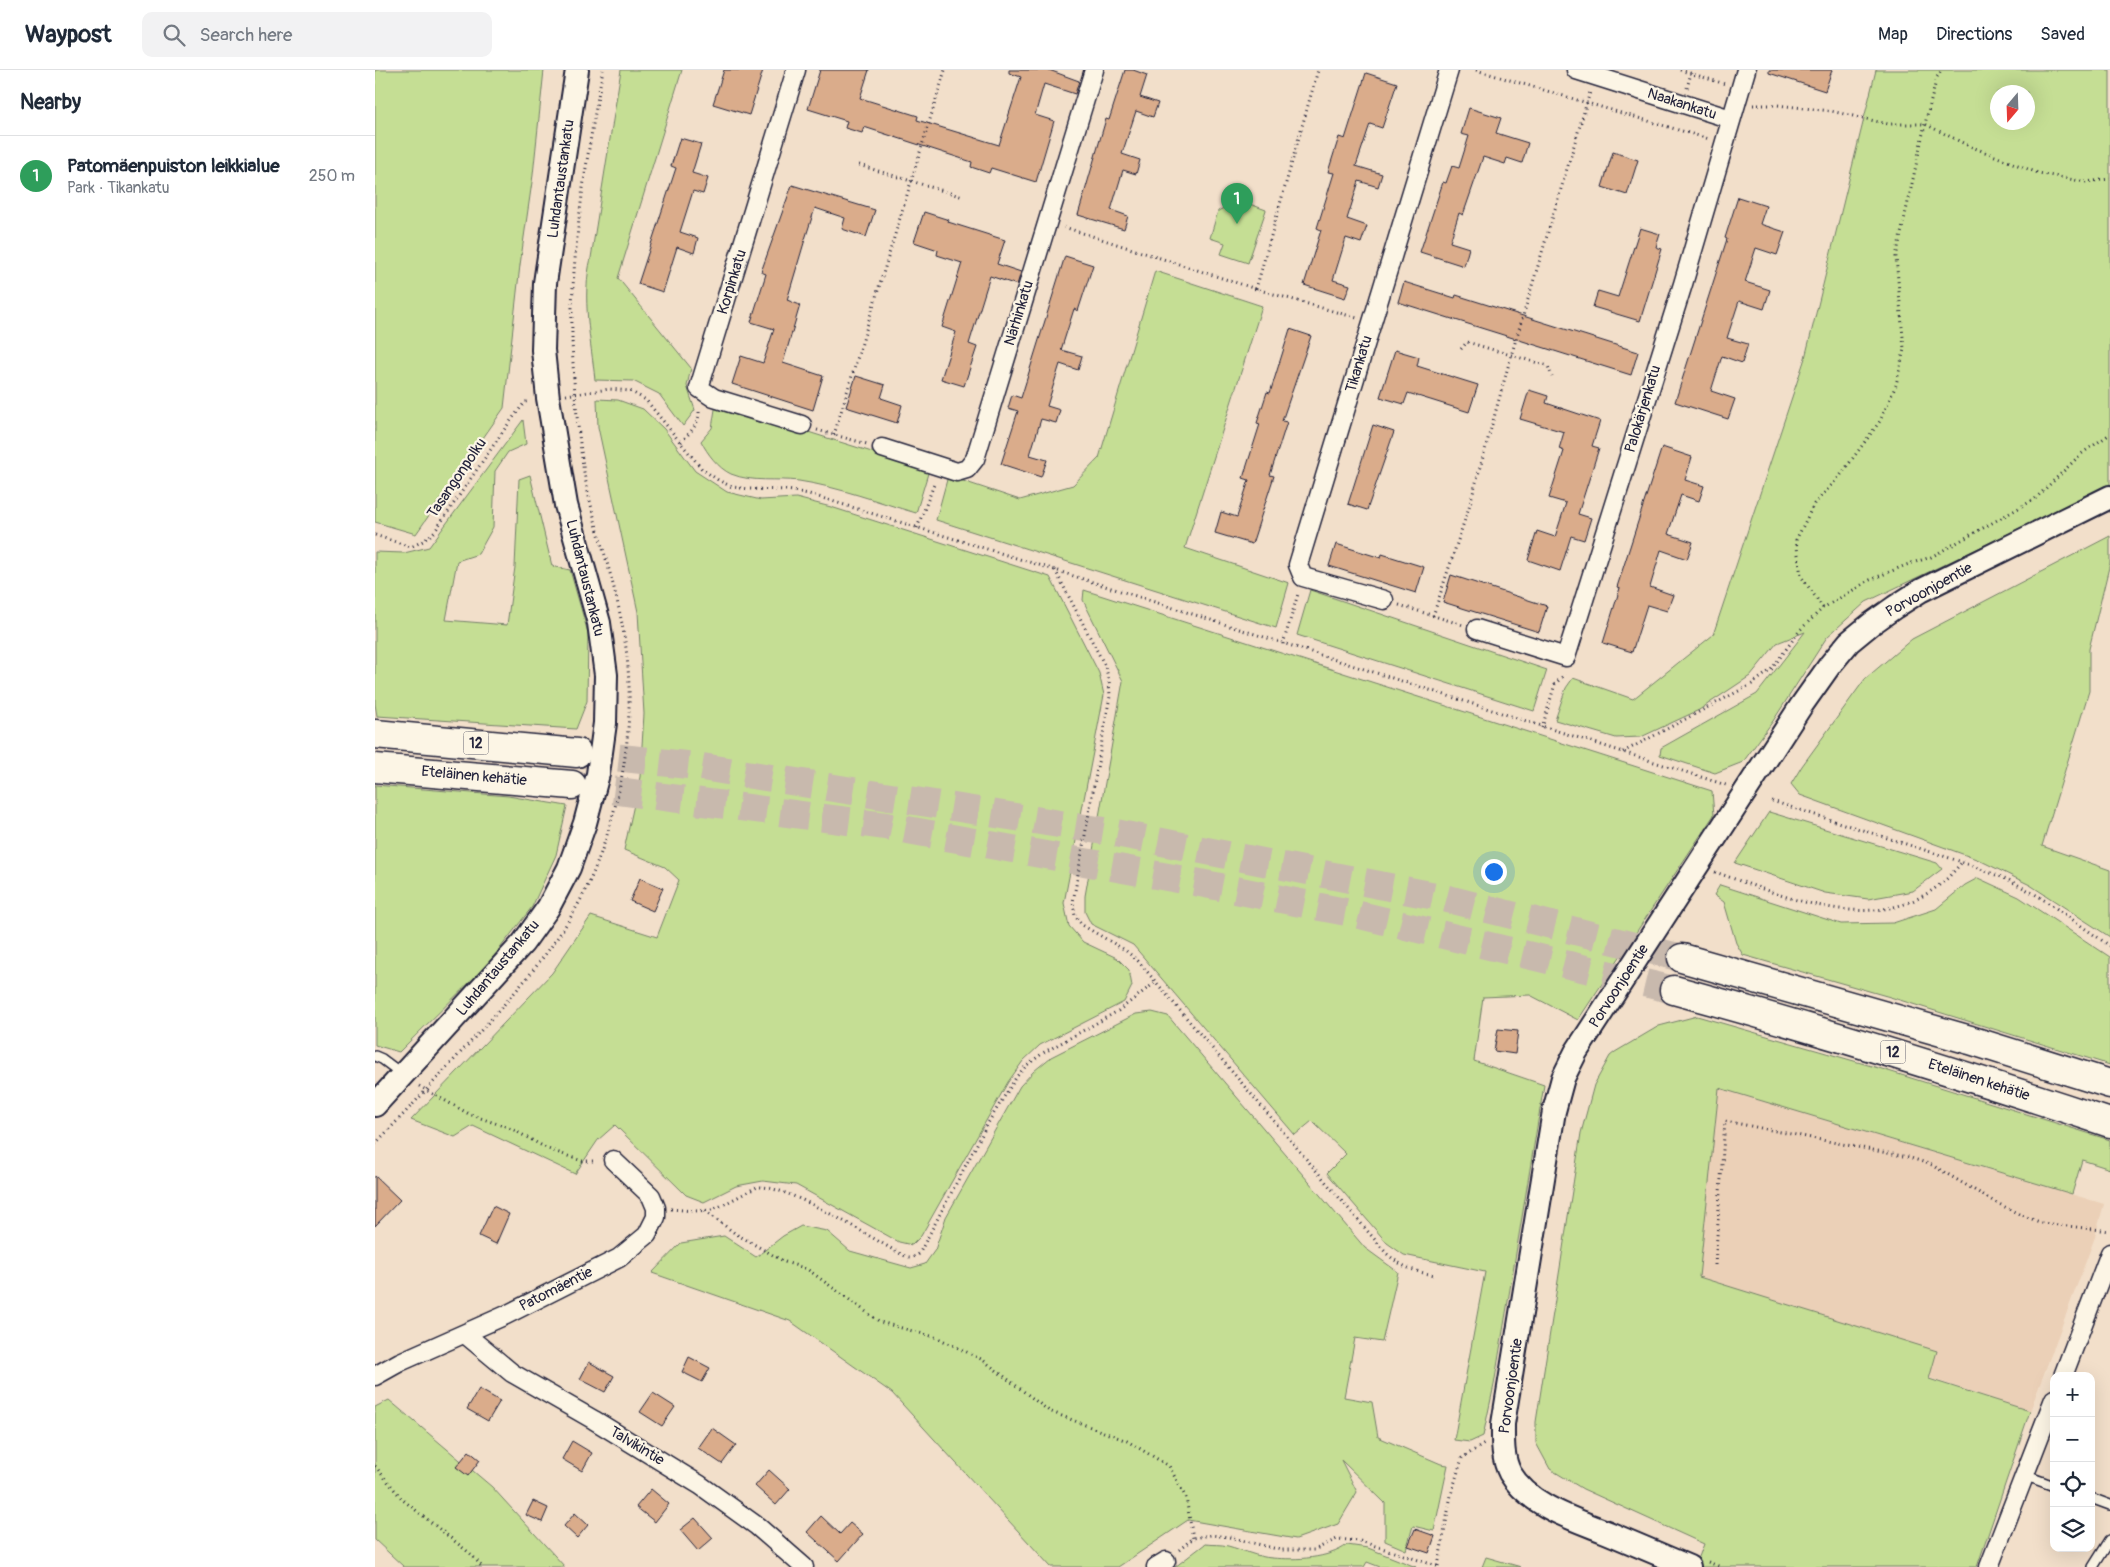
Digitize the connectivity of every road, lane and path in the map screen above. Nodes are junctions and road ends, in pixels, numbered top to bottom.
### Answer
1 (577, 70) edge
2 (603, 70) edge
3 (796, 70) edge
4 (945, 70) edge
5 (1094, 70) edge
6 (1318, 70) edge
7 (1449, 70) edge
8 (1476, 70) edge
9 (1576, 70) edge
10 (1680, 70) edge
11 (1746, 70) edge
12 (1942, 70) edge
13 (1595, 76) junction
14 (1587, 103) junction
15 (1735, 104) junction
16 (1925, 124) junction
17 (1724, 144) junction
18 (859, 165) dead end
19 (2110, 179) edge
20 (911, 181) junction
21 (963, 197) dead end
22 (1047, 222) junction
23 (1256, 289) junction
24 (572, 310) dead end
25 (1372, 322) junction
26 (1461, 349) dead end
27 (1511, 356) junction
28 (1552, 377) dead end
29 (699, 388) junction
30 (548, 398) junction
31 (802, 425) joint
32 (834, 434) junction
33 (2110, 434) edge
34 (681, 442) junction
35 (882, 448) joint
36 (941, 467) junction
37 (2110, 497) edge
38 (917, 528) junction
39 (375, 534) edge
40 (1055, 570) junction
41 (1303, 576) junction
42 (1384, 600) joint
43 (1823, 608) junction
44 (1433, 616) junction
45 (1477, 629) joint
46 (1283, 644) junction
47 (1567, 657) junction
48 (1542, 728) junction
49 (375, 734) edge
50 (1622, 752) junction
51 (577, 753) tunnel mouth
52 (375, 768) edge
53 (572, 785) tunnel mouth
54 (1733, 788) dead end
55 (1772, 801) dead end
56 (1962, 862) junction
57 (1715, 871) dead end
58 (2110, 946) edge
59 (1682, 958) tunnel mouth
60 (1155, 982) junction
61 (1674, 990) tunnel mouth
62 (375, 1056) edge
63 (402, 1075) junction
64 (2110, 1084) edge
65 (375, 1105) edge
66 (403, 1114) dead end
67 (2110, 1123) edge
68 (375, 1144) edge
69 (613, 1160) joint
70 (656, 1208) junction
71 (704, 1211) junction
72 (2110, 1231) edge
73 (2110, 1254) edge
74 (1715, 1264) dead end
75 (1434, 1275) dead end
76 (465, 1334) junction
77 (2065, 1372) edge
78 (375, 1376) edge
79 (2050, 1409) edge
80 (1462, 1458) dead end
81 (375, 1466) edge
82 (2024, 1475) junction
83 (2050, 1485) edge
84 (2095, 1499) edge
85 (2110, 1505) edge
86 (1193, 1538) junction
87 (2110, 1540) edge
88 (1161, 1564) edge
89 (482, 1567) edge
90 (804, 1567) edge
91 (1439, 1567) edge
92 (1689, 1567) edge
93 (1989, 1567) edge
94 (2093, 1567) edge

1 - 30 street, Luhdantaustankatu
2 - 24 path
3 - 29 street, Korpinkatu
4 - 20 path
5 - 22 street, Närhinkatu
6 - 23 path
7 - 25 street, Tikankatu
8 - 14 path
9 - 13 street, Naakankatu
10 - 15 path
11 - 15 street, Palokärjenkatu
12 - 16 path
13 - 14 path
13 - 15 street, Naakankatu
14 - 17 path
14 - 27 path
15 - 16 path
15 - 17 street, Palokärjenkatu
16 - 19 path
16 - 43 path
17 - 47 street, Palokärjenkatu
18 - 20 path
20 - 21 path
20 - 32 path
22 - 23 path
22 - 36 street, Närhinkatu
23 - 25 path
25 - 41 street, Tikankatu
26 - 27 path
27 - 28 path
27 - 44 path
29 - 31 street
29 - 34 path
30 - 34 path, Tasangonpolku
30 - 39 path, Tasangonpolku
30 - 63 street, Luhdantaustankatu
31 - 32 path
32 - 35 path
33 - 43 path
34 - 38 path, Tasangonpolku
35 - 36 street, Närhinkatu
36 - 38 path
37 - 92 street, Porvoonjoentie
38 - 40 path, Tasangonpolku
40 - 46 path, Tasangonpolku
40 - 60 path
41 - 42 street
41 - 46 path
42 - 44 path
43 - 50 path
44 - 45 path
45 - 47 street
46 - 48 path, Tasangonpolku
47 - 48 path
48 - 50 path, Tasangonpolku
49 - 51 highway, 12
50 - 54 path, Tasangonpolku
52 - 53 highway, Eteläinen kehätie / 12
55 - 56 path
56 - 57 path
56 - 58 path
59 - 64 highway, 12
60 - 71 path
60 - 75 path
61 - 67 highway, Eteläinen kehätie / 12
62 - 63 lane
63 - 65 street, Luhdantaustankatu
63 - 69 path
66 - 68 path
69 - 70 street
70 - 71 path
70 - 76 street, Patomäentie
71 - 86 path
72 - 74 path
73 - 77 street
76 - 78 street, Patomäentie
76 - 90 street, Talvikintie
79 - 82 street
80 - 91 path
81 - 89 path
82 - 83 lane
82 - 93 street
84 - 85 lane
86 - 88 path
86 - 91 path
87 - 94 lane

